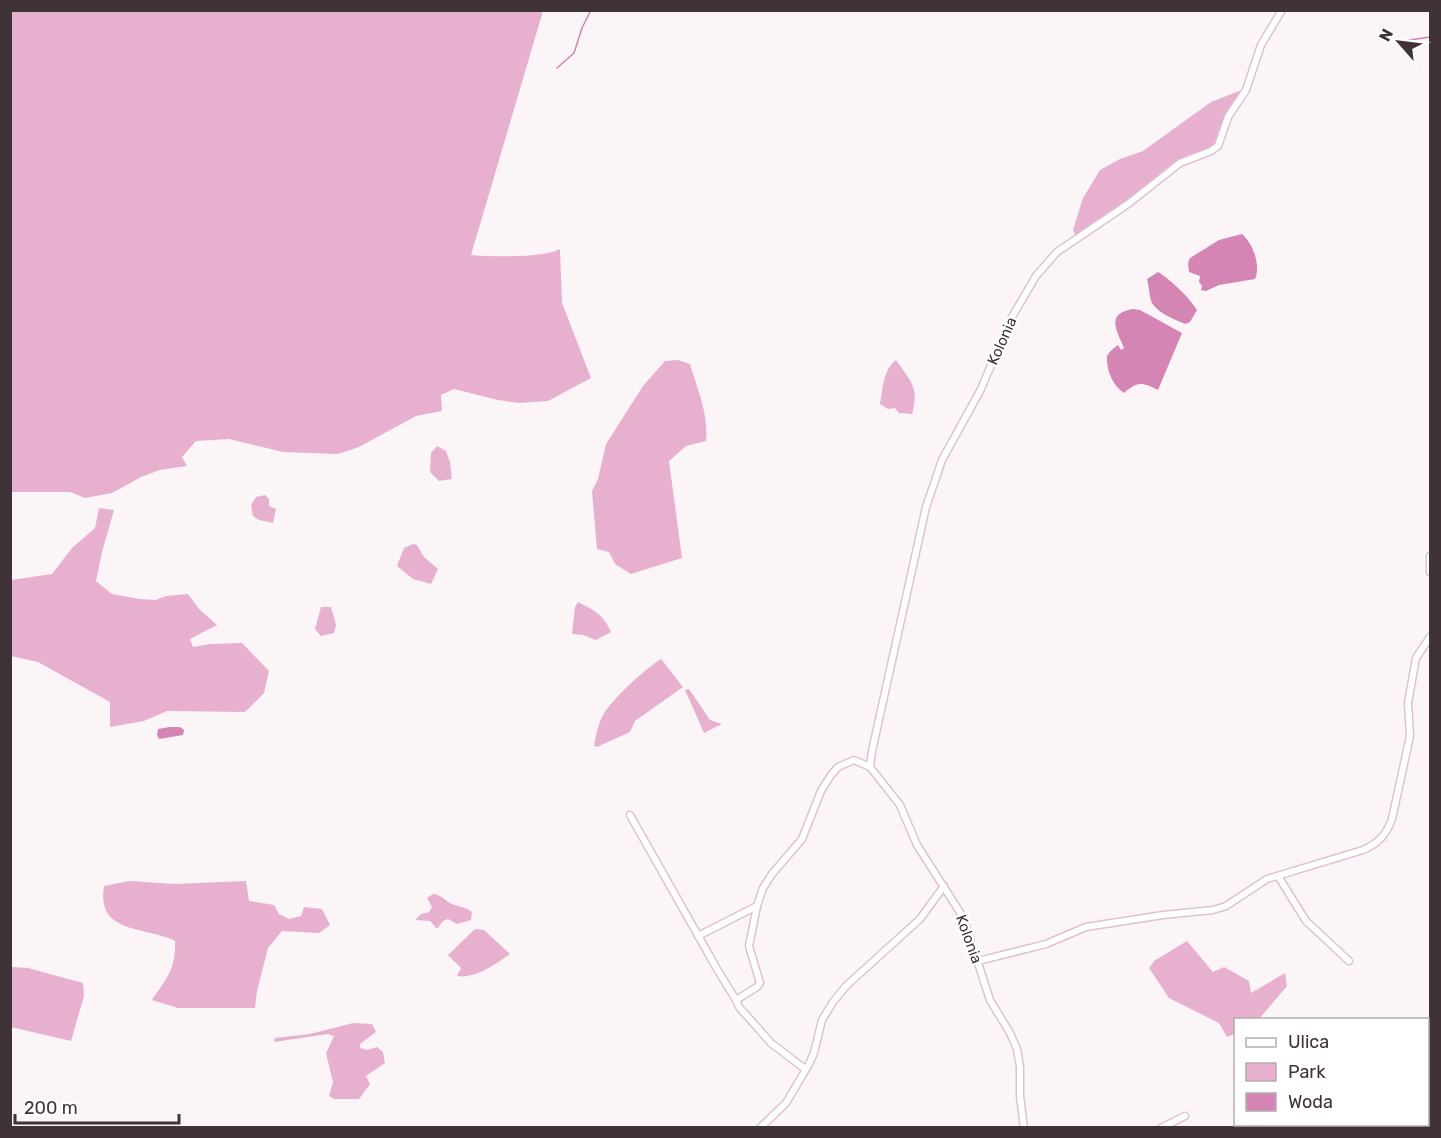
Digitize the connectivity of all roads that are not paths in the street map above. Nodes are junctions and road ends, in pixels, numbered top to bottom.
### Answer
1 (1282, 10) edge
2 (1431, 556) edge
3 (1431, 572) edge
4 (1431, 636) edge
5 (870, 767) junction
6 (630, 815) dead end
7 (1278, 876) junction
8 (944, 886) junction
9 (757, 906) junction
10 (698, 936) junction
11 (978, 961) junction
12 (1349, 961) dead end
13 (736, 1000) junction
14 (805, 1069) junction
15 (1185, 1116) dead end
16 (760, 1128) edge
17 (1024, 1128) edge
18 (1161, 1128) edge

1 - 5 street, Kolonia
2 - 3 street
4 - 7 street
5 - 8 street, Kolonia
5 - 9 street, Kolonia
6 - 10 street
7 - 11 street
7 - 12 street
8 - 11 street, Kolonia
8 - 14 street
9 - 10 street
9 - 13 street
10 - 13 street
11 - 17 street, Kolonia
13 - 14 street
14 - 16 street
15 - 18 street

